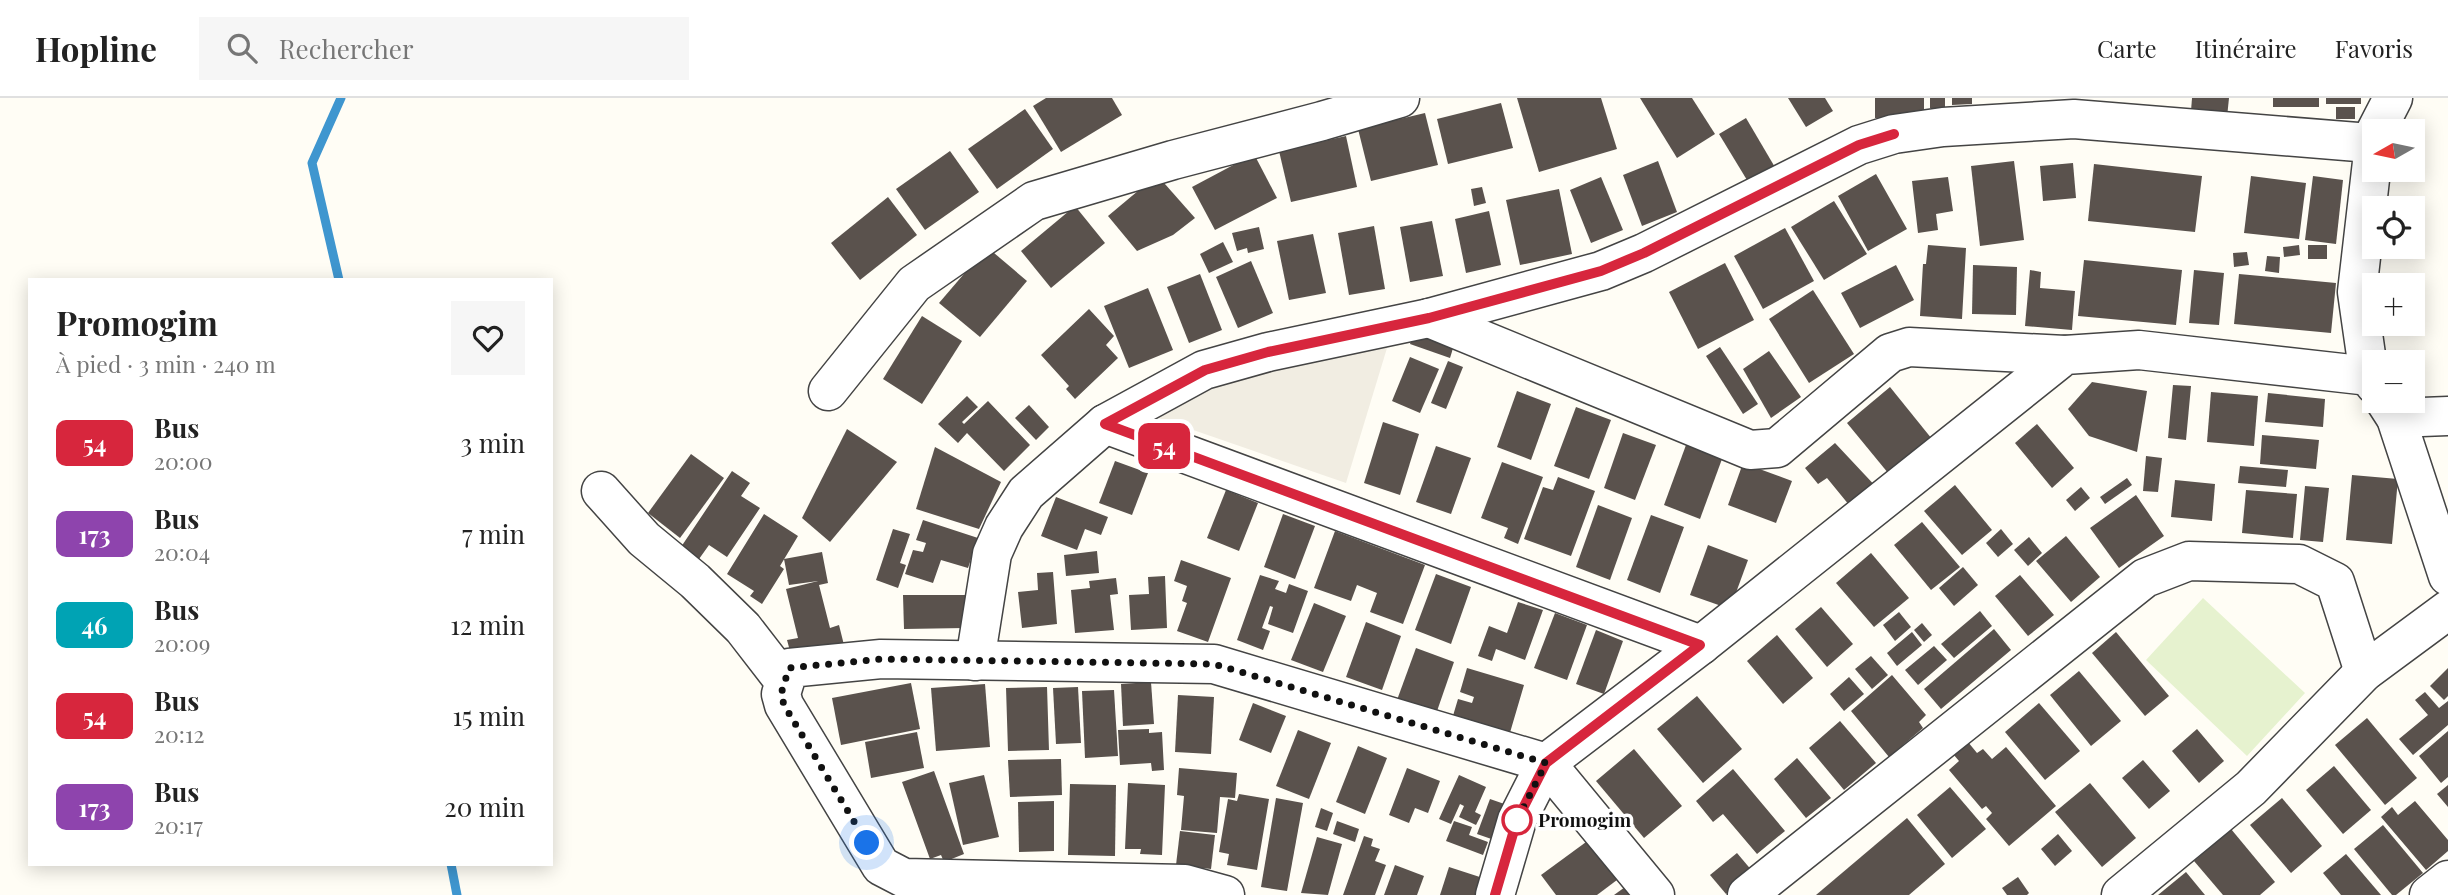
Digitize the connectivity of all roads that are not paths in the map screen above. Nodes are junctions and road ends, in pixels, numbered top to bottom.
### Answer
1 (1400, 98) edge
2 (2393, 98) edge
3 (2382, 119) edge
4 (2362, 135) edge
5 (2370, 182) edge
6 (1429, 318) junction
7 (2371, 350) edge
8 (2065, 355) junction
9 (828, 391) dead end
10 (2362, 391) edge
11 (2425, 409) edge
12 (2388, 413) edge
13 (2448, 416) edge
14 (1105, 424) junction
15 (601, 491) dead end
16 (2448, 576) edge
17 (2448, 610) edge
18 (1700, 645) junction
19 (975, 661) junction
20 (2364, 672) junction
21 (784, 681) junction
22 (1546, 763) junction
23 (2448, 880) edge
24 (1225, 895) edge
25 (1495, 895) edge
26 (1655, 895) edge
27 (1746, 895) edge
28 (2121, 895) edge
29 (2429, 895) edge

1 - 9 street
2 - 3 street
4 - 6 street
5 - 7 street
6 - 8 street
6 - 14 street
8 - 10 street
8 - 18 street
11 - 13 street
12 - 16 street
14 - 18 street
14 - 19 street
15 - 21 street
17 - 20 street
18 - 22 street
19 - 21 street
19 - 22 street
20 - 27 street
20 - 28 street
21 - 24 street
22 - 25 street
22 - 26 street
23 - 29 street

